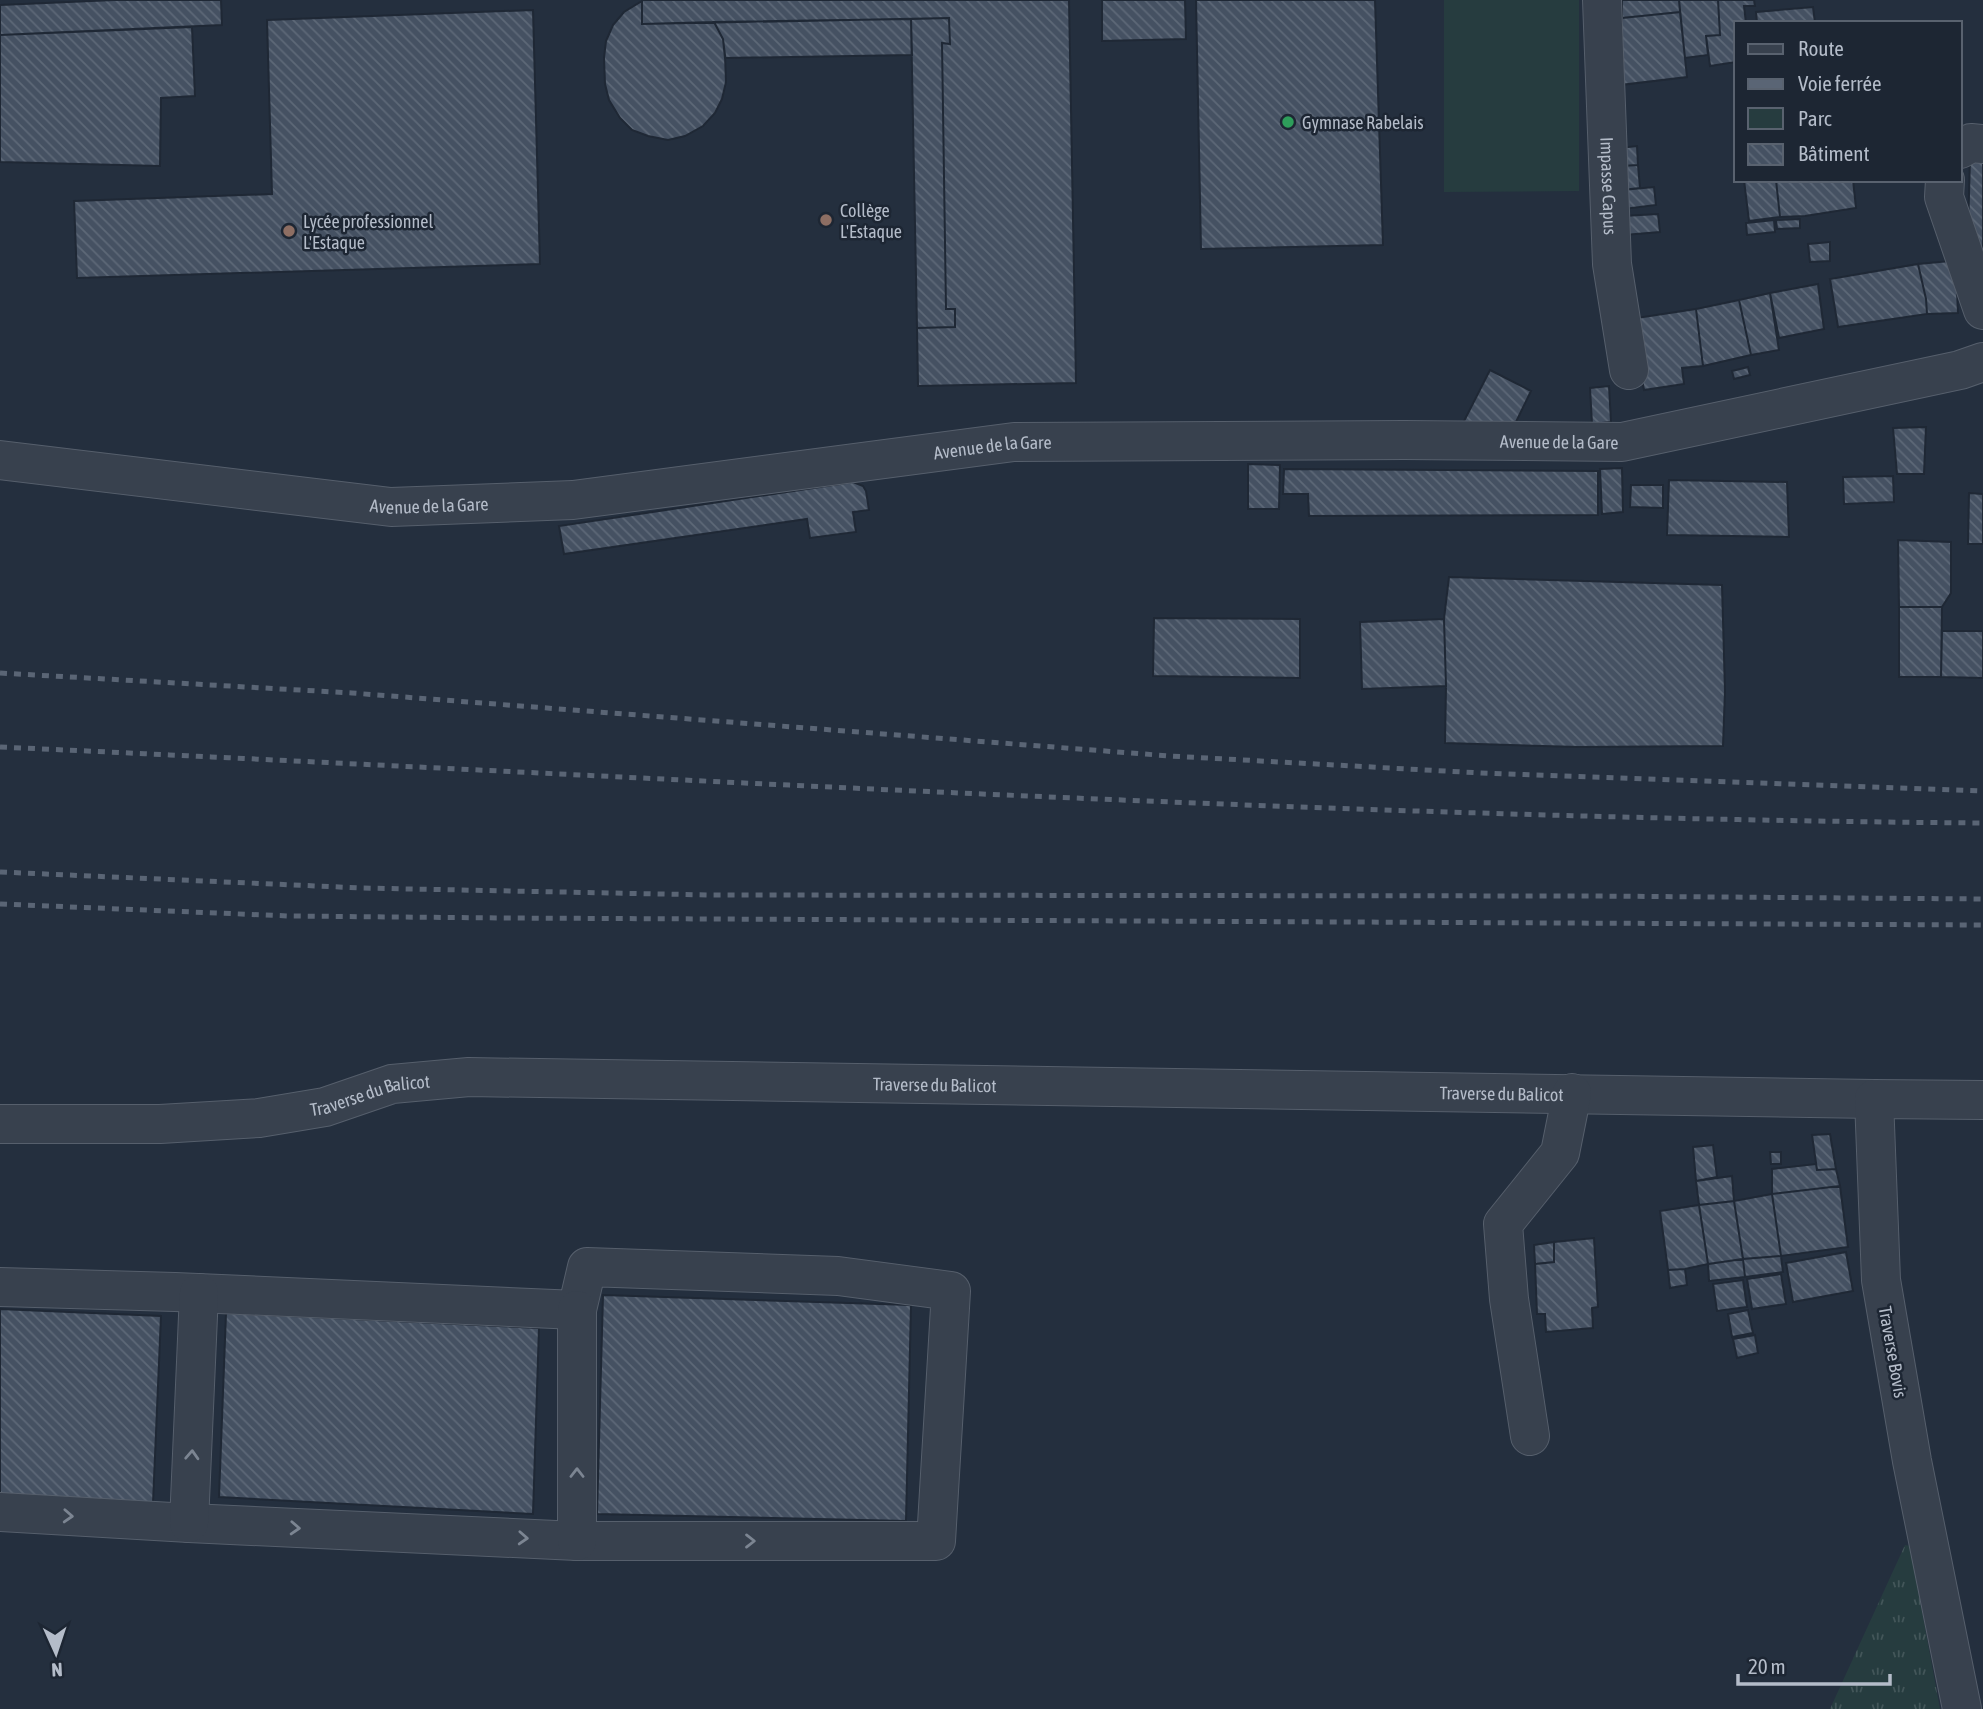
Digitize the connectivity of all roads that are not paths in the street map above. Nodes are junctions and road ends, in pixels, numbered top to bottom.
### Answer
1 (1602, 0) edge
2 (1983, 144) edge
3 (1962, 148) edge
4 (1945, 182) edge
5 (1983, 310) edge
6 (1983, 362) edge
7 (1629, 370) dead end
8 (0, 460) edge
9 (1572, 1093) junction
10 (1874, 1099) junction
11 (1983, 1100) edge
12 (0, 1124) edge
13 (0, 1287) edge
14 (200, 1293) junction
15 (577, 1310) junction
16 (1530, 1436) dead end
17 (0, 1512) edge
18 (189, 1523) junction
19 (576, 1541) junction
20 (1962, 1709) edge

1 - 7 street, Impasse Capus
2 - 3 street
4 - 5 street
6 - 8 street, Avenue de la Gare
9 - 10 street, Traverse du Balicot
9 - 12 street, Traverse du Balicot
9 - 16 street
10 - 11 street
10 - 20 street, Traverse Bovis
13 - 14 street
14 - 15 street
18 -> 14 street
19 -> 15 street
19 -> 15 street
17 -> 18 street
18 -> 19 street

